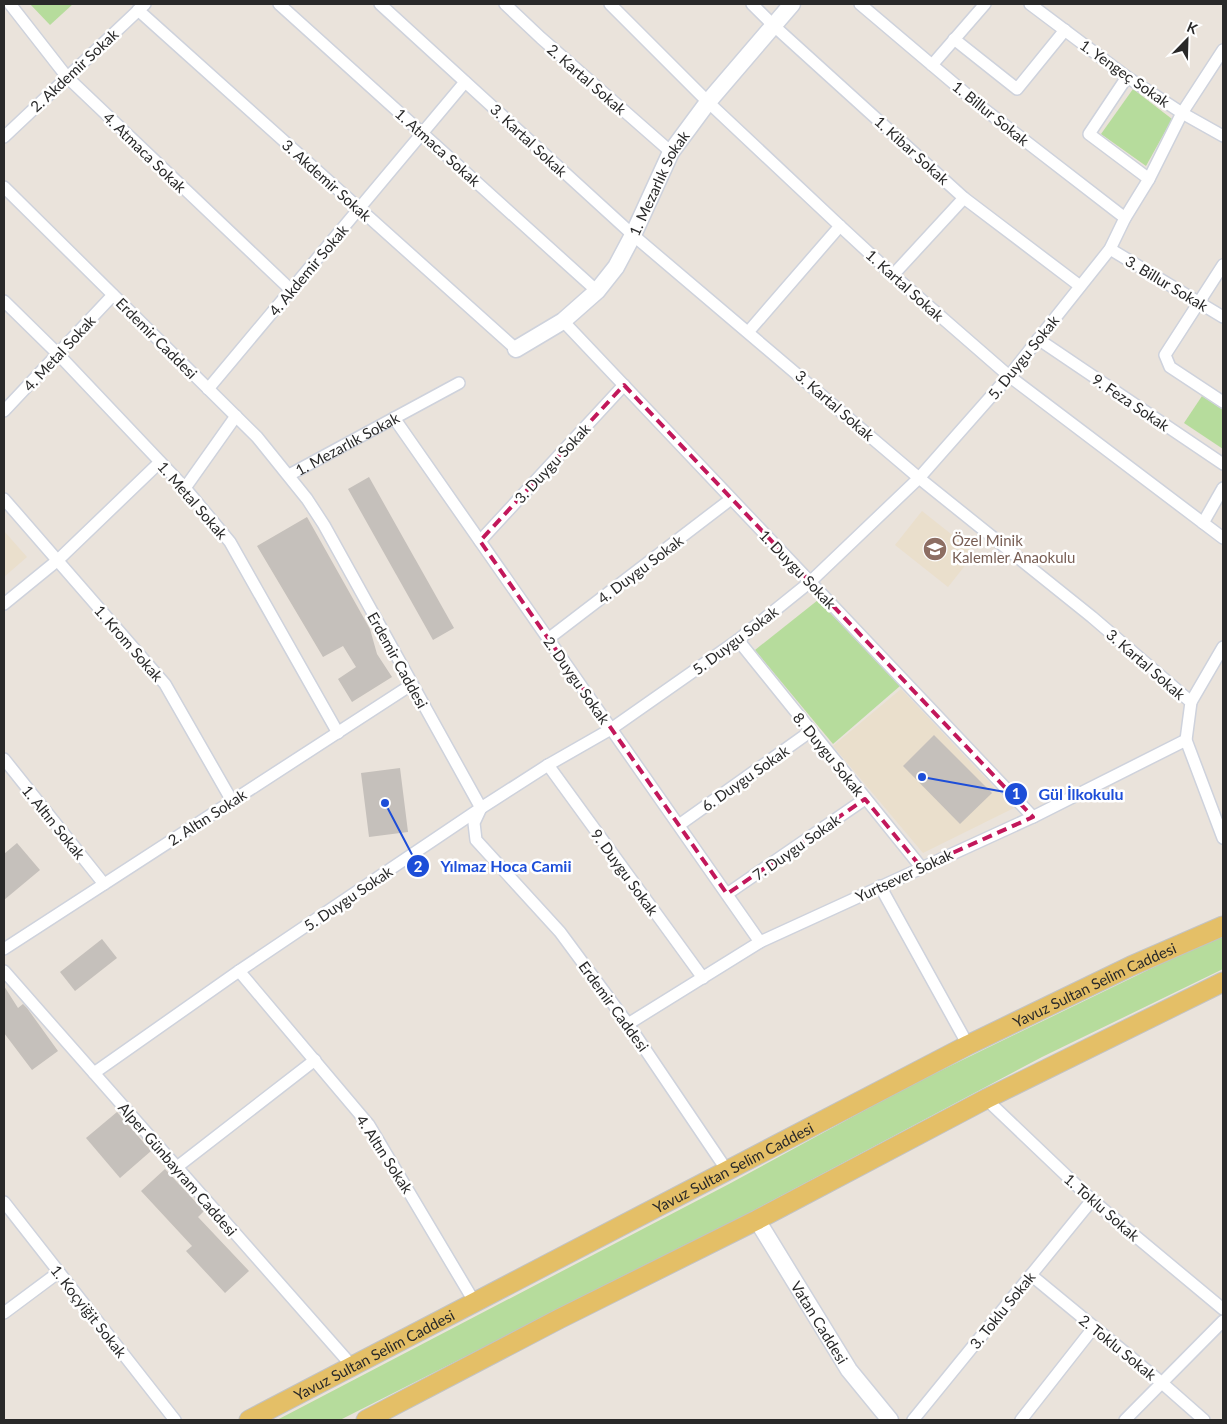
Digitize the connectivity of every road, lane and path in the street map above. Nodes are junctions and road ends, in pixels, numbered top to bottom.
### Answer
1 (10, 4) edge
2 (279, 4) edge
3 (380, 4) edge
4 (505, 4) edge
5 (610, 4) edge
6 (752, 4) edge
7 (792, 4) edge
8 (860, 4) edge
9 (985, 4) edge
10 (1030, 4) edge
11 (141, 7) edge
12 (773, 25) junction
13 (1065, 30) junction
14 (954, 39) junction
15 (1223, 50) edge
16 (932, 64) junction
17 (67, 77) junction
18 (1127, 77) junction
19 (465, 82) junction
20 (708, 102) junction
21 (1182, 113) junction
22 (422, 133) junction
23 (1223, 136) edge
24 (4, 137) edge
25 (672, 152) junction
26 (1149, 179) junction
27 (4, 187) edge
28 (964, 198) junction
29 (359, 208) junction
30 (1125, 218) junction
31 (840, 226) junction
32 (633, 235) junction
33 (1110, 249) junction
34 (1223, 265) edge
35 (893, 275) junction
36 (1080, 286) junction
37 (291, 290) junction
38 (597, 291) junction
39 (113, 295) junction
40 (4, 301) edge
41 (1200, 302) junction
42 (1223, 316) edge
43 (563, 321) junction
44 (748, 332) junction
45 (1038, 339) junction
46 (516, 349) joint
47 (58, 354) junction
48 (1009, 376) junction
49 (459, 383) dead end
50 (624, 385) junction
51 (208, 389) junction
52 (1223, 402) edge
53 (4, 411) edge
54 (236, 416) junction
55 (394, 418) junction
56 (160, 462) junction
57 (1223, 464) edge
58 (289, 476) junction
59 (919, 478) junction
60 (185, 488) junction
61 (1223, 488) edge
62 (4, 499) edge
63 (731, 499) junction
64 (1203, 523) junction
65 (1223, 538) edge
66 (480, 541) junction
67 (58, 560) junction
68 (810, 582) junction
69 (4, 604) edge
70 (548, 638) junction
71 (738, 640) junction
72 (1221, 654) edge
73 (411, 685) junction
74 (1191, 702) junction
75 (612, 729) junction
76 (811, 731) junction
77 (338, 733) junction
78 (1186, 740) junction
79 (4, 760) edge
80 (548, 765) junction
81 (865, 799) junction
82 (232, 801) junction
83 (481, 808) junction
84 (1033, 817) junction
85 (679, 825) junction
86 (1223, 838) edge
87 (920, 867) junction
88 (104, 884) junction
89 (880, 886) junction
90 (727, 894) junction
91 (1223, 926) edge
92 (760, 942) junction
93 (4, 949) edge
94 (4, 971) edge
95 (239, 971) junction
96 (702, 978) junction
97 (1223, 982) edge
98 (628, 1024) junction
99 (968, 1045) junction
100 (315, 1060) junction
101 (94, 1073) junction
102 (986, 1099) junction
103 (177, 1168) junction
104 (728, 1172) junction
105 (1092, 1200) junction
106 (4, 1202) edge
107 (757, 1220) junction
108 (59, 1272) junction
109 (1031, 1275) junction
110 (475, 1303) junction
111 (1223, 1309) edge
112 (4, 1313) edge
113 (1223, 1321) edge
114 (1094, 1327) junction
115 (353, 1367) junction
116 (1162, 1383) junction
117 (175, 1420) edge
118 (250, 1420) edge
119 (366, 1420) edge
120 (890, 1420) edge
121 (913, 1420) edge
122 (1021, 1420) edge
123 (1125, 1420) edge
124 (1204, 1420) edge

1 - 17 street, 4. Atmaca Sokak
2 - 22 street, 1. Atmaca Sokak
3 - 19 street, 3. Kartal Sokak
4 - 25 street, 2. Kartal Sokak
5 - 20 street, 1. Kartal Sokak
6 - 12 street, 1. Kibar Sokak
7 - 12 street, 1. Mezarlık Sokak
8 - 16 street, 1. Billur Sokak
9 - 14 street
10 - 13 street, 1. Yengeç Sokak
11 - 17 street, 2. Akdemir Sokak
11 - 29 street, 3. Akdemir Sokak
12 - 20 street, 1. Mezarlık Sokak
12 - 28 street, 1. Kibar Sokak
13 - 14 street
13 - 18 street, 1. Yengeç Sokak
14 - 16 street
15 - 21 street, 5. Duygu Sokak
16 - 30 street, 1. Billur Sokak
17 - 24 street, 2. Akdemir Sokak
17 - 37 street, 4. Atmaca Sokak
18 - 21 street, 1. Yengeç Sokak
18 - 26 street
19 - 22 street, 4. Akdemir Sokak
19 - 32 street, 3. Kartal Sokak
20 - 25 street, 1. Mezarlık Sokak
20 - 31 street, 1. Kartal Sokak
21 - 23 street, 1. Yengeç Sokak
21 - 26 street, 5. Duygu Sokak
22 - 29 street, 4. Akdemir Sokak
22 - 38 street, 1. Atmaca Sokak
25 - 32 street, 1. Mezarlık Sokak
26 - 30 street, 5. Duygu Sokak
27 - 39 street, Erdemir Caddesi
28 - 35 street
28 - 36 street, 1. Kibar Sokak
29 - 37 street, 4. Akdemir Sokak
29 - 46 street, 3. Akdemir Sokak
30 - 33 street, 5. Duygu Sokak
31 - 35 street, 1. Kartal Sokak
31 - 44 street
32 - 38 street, 1. Mezarlık Sokak
32 - 44 street, 3. Kartal Sokak
33 - 36 street, 5. Duygu Sokak
33 - 41 street, 3. Billur Sokak
34 - 41 street
35 - 48 street, 1. Kartal Sokak
36 - 45 street, 5. Duygu Sokak
37 - 51 street, 4. Akdemir Sokak
38 - 43 street, 1. Mezarlık Sokak
39 - 47 street, 4. Metal Sokak
39 - 51 street, Erdemir Caddesi
40 - 47 street, 1. Metal Sokak
41 - 42 street, 3. Billur Sokak
41 - 52 street
43 - 46 street, 1. Mezarlık Sokak
43 - 50 street, 1. Duygu Sokak
44 - 59 street, 3. Kartal Sokak
45 - 48 street, 5. Duygu Sokak
45 - 57 street, 9. Feza Sokak
47 - 53 street, 4. Metal Sokak
47 - 56 street, 1. Metal Sokak
48 - 59 street, 5. Duygu Sokak
48 - 64 street, 1. Kartal Sokak
49 - 55 street, 1. Mezarlık Sokak
50 - 63 street, 1. Duygu Sokak
50 - 66 street, 3. Duygu Sokak
51 - 54 street, Erdemir Caddesi
54 - 58 street, Erdemir Caddesi
54 - 60 street
55 - 58 street, 1. Mezarlık Sokak
55 - 66 street, 2. Duygu Sokak
56 - 60 street, 1. Metal Sokak
56 - 67 street
58 - 73 street, Erdemir Caddesi
59 - 68 street, 5. Duygu Sokak
59 - 74 street, 3. Kartal Sokak
60 - 77 street, 1. Metal Sokak
61 - 64 street
62 - 67 street, 1. Krom Sokak
63 - 68 street, 1. Duygu Sokak
63 - 70 street, 4. Duygu Sokak
64 - 65 street, 1. Kartal Sokak
66 - 70 street, 2. Duygu Sokak
67 - 69 street
67 - 82 street, 1. Krom Sokak
68 - 71 street, 5. Duygu Sokak
68 - 84 street, 1. Duygu Sokak
70 - 75 street, 2. Duygu Sokak
71 - 75 street, 5. Duygu Sokak
71 - 76 street, 8. Duygu Sokak
72 - 74 street
73 - 77 street, 2. Altın Sokak
73 - 83 street, Erdemir Caddesi
74 - 78 street, 3. Kartal Sokak
75 - 80 street, 5. Duygu Sokak
75 - 85 street, 2. Duygu Sokak
76 - 81 street, 8. Duygu Sokak
76 - 85 street, 6. Duygu Sokak
77 - 82 street, 2. Altın Sokak
78 - 84 street, Yurtsever Sokak
78 - 86 street, 3. Kartal Sokak
79 - 88 street, 1. Altın Sokak
80 - 83 street, 5. Duygu Sokak
80 - 96 street, 9. Duygu Sokak
81 - 87 street, 8. Duygu Sokak
81 - 90 street, 7. Duygu Sokak
82 - 88 street, 2. Altın Sokak
83 - 95 street, 5. Duygu Sokak
83 - 98 street, Erdemir Caddesi
84 - 87 street, Yurtsever Sokak
85 - 90 street, 2. Duygu Sokak
87 - 89 street, Yurtsever Sokak
88 - 93 street, 2. Altın Sokak
89 - 92 street, Yurtsever Sokak
89 - 99 street
90 - 92 street, 2. Duygu Sokak
91 - 99 main road, Yavuz Sultan Selim Caddesi
92 - 96 street, Yurtsever Sokak
94 - 101 street, Alper Günbayram Caddesi
95 - 100 street, 4. Altın Sokak
95 - 101 street, 5. Duygu Sokak
96 - 98 street, Yurtsever Sokak
97 - 102 main road
98 - 104 street, Erdemir Caddesi
99 - 104 main road, Yavuz Sultan Selim Caddesi
100 - 103 street
100 - 110 street, 4. Altın Sokak
101 - 103 street, Alper Günbayram Caddesi
102 - 105 street, 1. Toklu Sokak
102 - 107 main road
103 - 115 street, Alper Günbayram Caddesi
104 - 110 main road, Yavuz Sultan Selim Caddesi
105 - 109 street, 3. Toklu Sokak
105 - 111 street, 1. Toklu Sokak
106 - 108 street, 1. Koçyiğit Sokak
107 - 119 main road
107 - 120 street, Vatan Caddesi
108 - 112 street
108 - 117 street, 1. Koçyiğit Sokak
109 - 114 street, 2. Toklu Sokak
109 - 121 street, 3. Toklu Sokak
110 - 115 main road, Yavuz Sultan Selim Caddesi
113 - 116 street
114 - 116 street, 2. Toklu Sokak
114 - 122 street
115 - 118 main road, Yavuz Sultan Selim Caddesi
116 - 123 street
116 - 124 street, 2. Toklu Sokak

